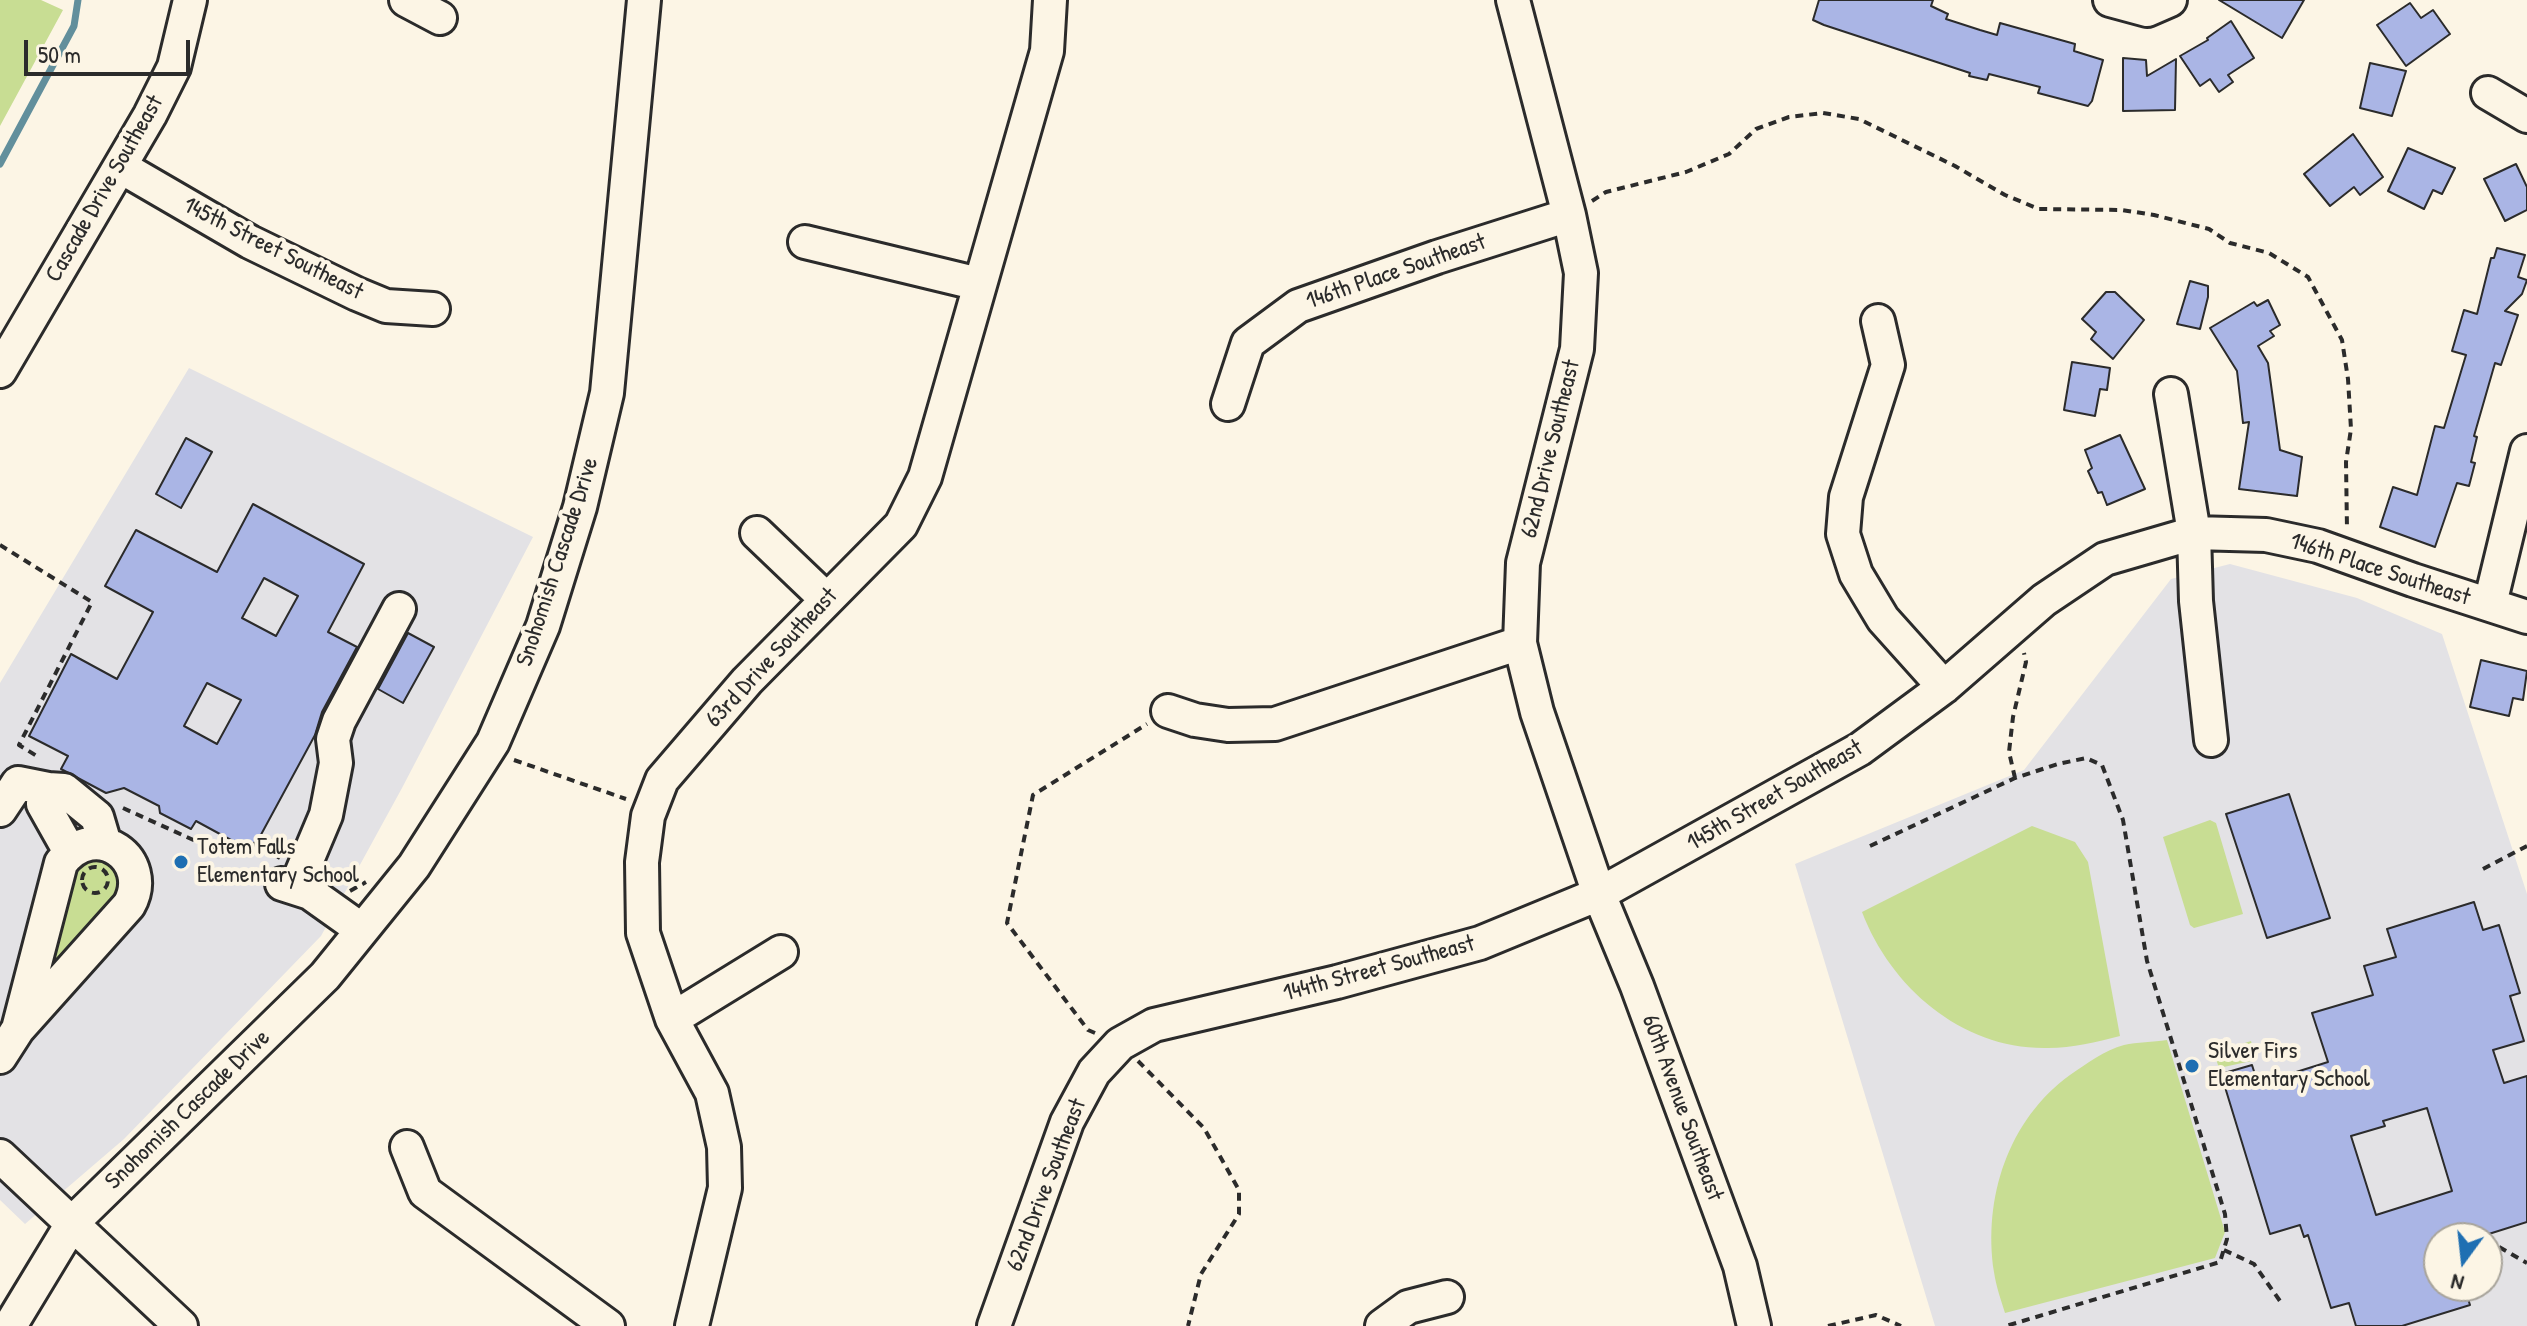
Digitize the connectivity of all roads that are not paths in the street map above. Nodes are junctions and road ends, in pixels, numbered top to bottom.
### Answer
1 (190, 0) edge
2 (406, 0) edge
3 (644, 0) edge
4 (1050, 0) edge
5 (1513, 0) edge
6 (2110, 0) edge
7 (2170, 0) edge
8 (440, 18) dead end
9 (2488, 93) dead end
10 (2527, 116) edge
11 (121, 167) junction
12 (1569, 215) junction
13 (805, 242) dead end
14 (979, 284) junction
15 (433, 309) dead end
16 (1878, 321) dead end
17 (0, 371) edge
18 (2171, 394) dead end
19 (1228, 404) dead end
20 (2527, 451) edge
21 (757, 533) dead end
22 (2194, 533) junction
23 (826, 599) junction
24 (2490, 604) junction
25 (399, 609) dead end
26 (2527, 617) edge
27 (1520, 643) junction
28 (1944, 687) junction
29 (1168, 711) road end
30 (2211, 740) dead end
31 (45, 775) junction
32 (0, 810) edge
33 (105, 844) junction
34 (70, 852) junction
35 (1599, 894) junction
36 (362, 930) junction
37 (781, 952) dead end
38 (672, 1019) junction
39 (1154, 1025) joint
40 (18, 1029) junction
41 (0, 1057) edge
42 (407, 1147) dead end
43 (0, 1156) edge
44 (73, 1222) junction
45 (1447, 1297) dead end
46 (10, 1326) edge
47 (181, 1326) edge
48 (608, 1326) edge
49 (692, 1326) edge
50 (994, 1326) edge
51 (1382, 1326) edge
52 (1754, 1326) edge

1 - 11 street, Cascade Drive Southeast
2 - 8 street
3 - 36 street, Snohomish Cascade Drive
4 - 14 street, 63rd Drive Southeast
5 - 12 street, 62nd Drive Southeast
6 - 7 street
9 - 10 street
11 - 15 street, 145th Street Southeast
11 - 17 street, Cascade Drive Southeast
12 - 19 street, 146th Place Southeast
12 - 27 street, 62nd Drive Southeast
13 - 14 street
14 - 23 street, 63rd Drive Southeast
16 - 28 street
18 - 22 street
20 - 24 street
21 - 23 street
22 - 24 street, 146th Place Southeast
22 - 28 street, 146th Place Southeast
22 - 30 street
23 - 38 street, 63rd Drive Southeast
24 - 26 street, 146th Place Southeast
25 - 36 street
27 - 29 street
27 - 35 street, 62nd Drive Southeast
28 - 35 street, 145th Street Southeast
31 - 32 street
31 - 33 street
31 - 34 street
33 - 34 street
33 - 40 street
34 - 40 street
35 - 39 street, 144th Street Southeast
35 - 52 street, 60th Avenue Southeast
36 - 44 street, Snohomish Cascade Drive
37 - 38 street
38 - 49 street, 63rd Drive Southeast
39 - 50 street, 62nd Drive Southeast
40 - 41 street
42 - 48 street
43 - 44 street
44 - 46 street, Snohomish Cascade Drive
44 - 47 street
45 - 51 street

